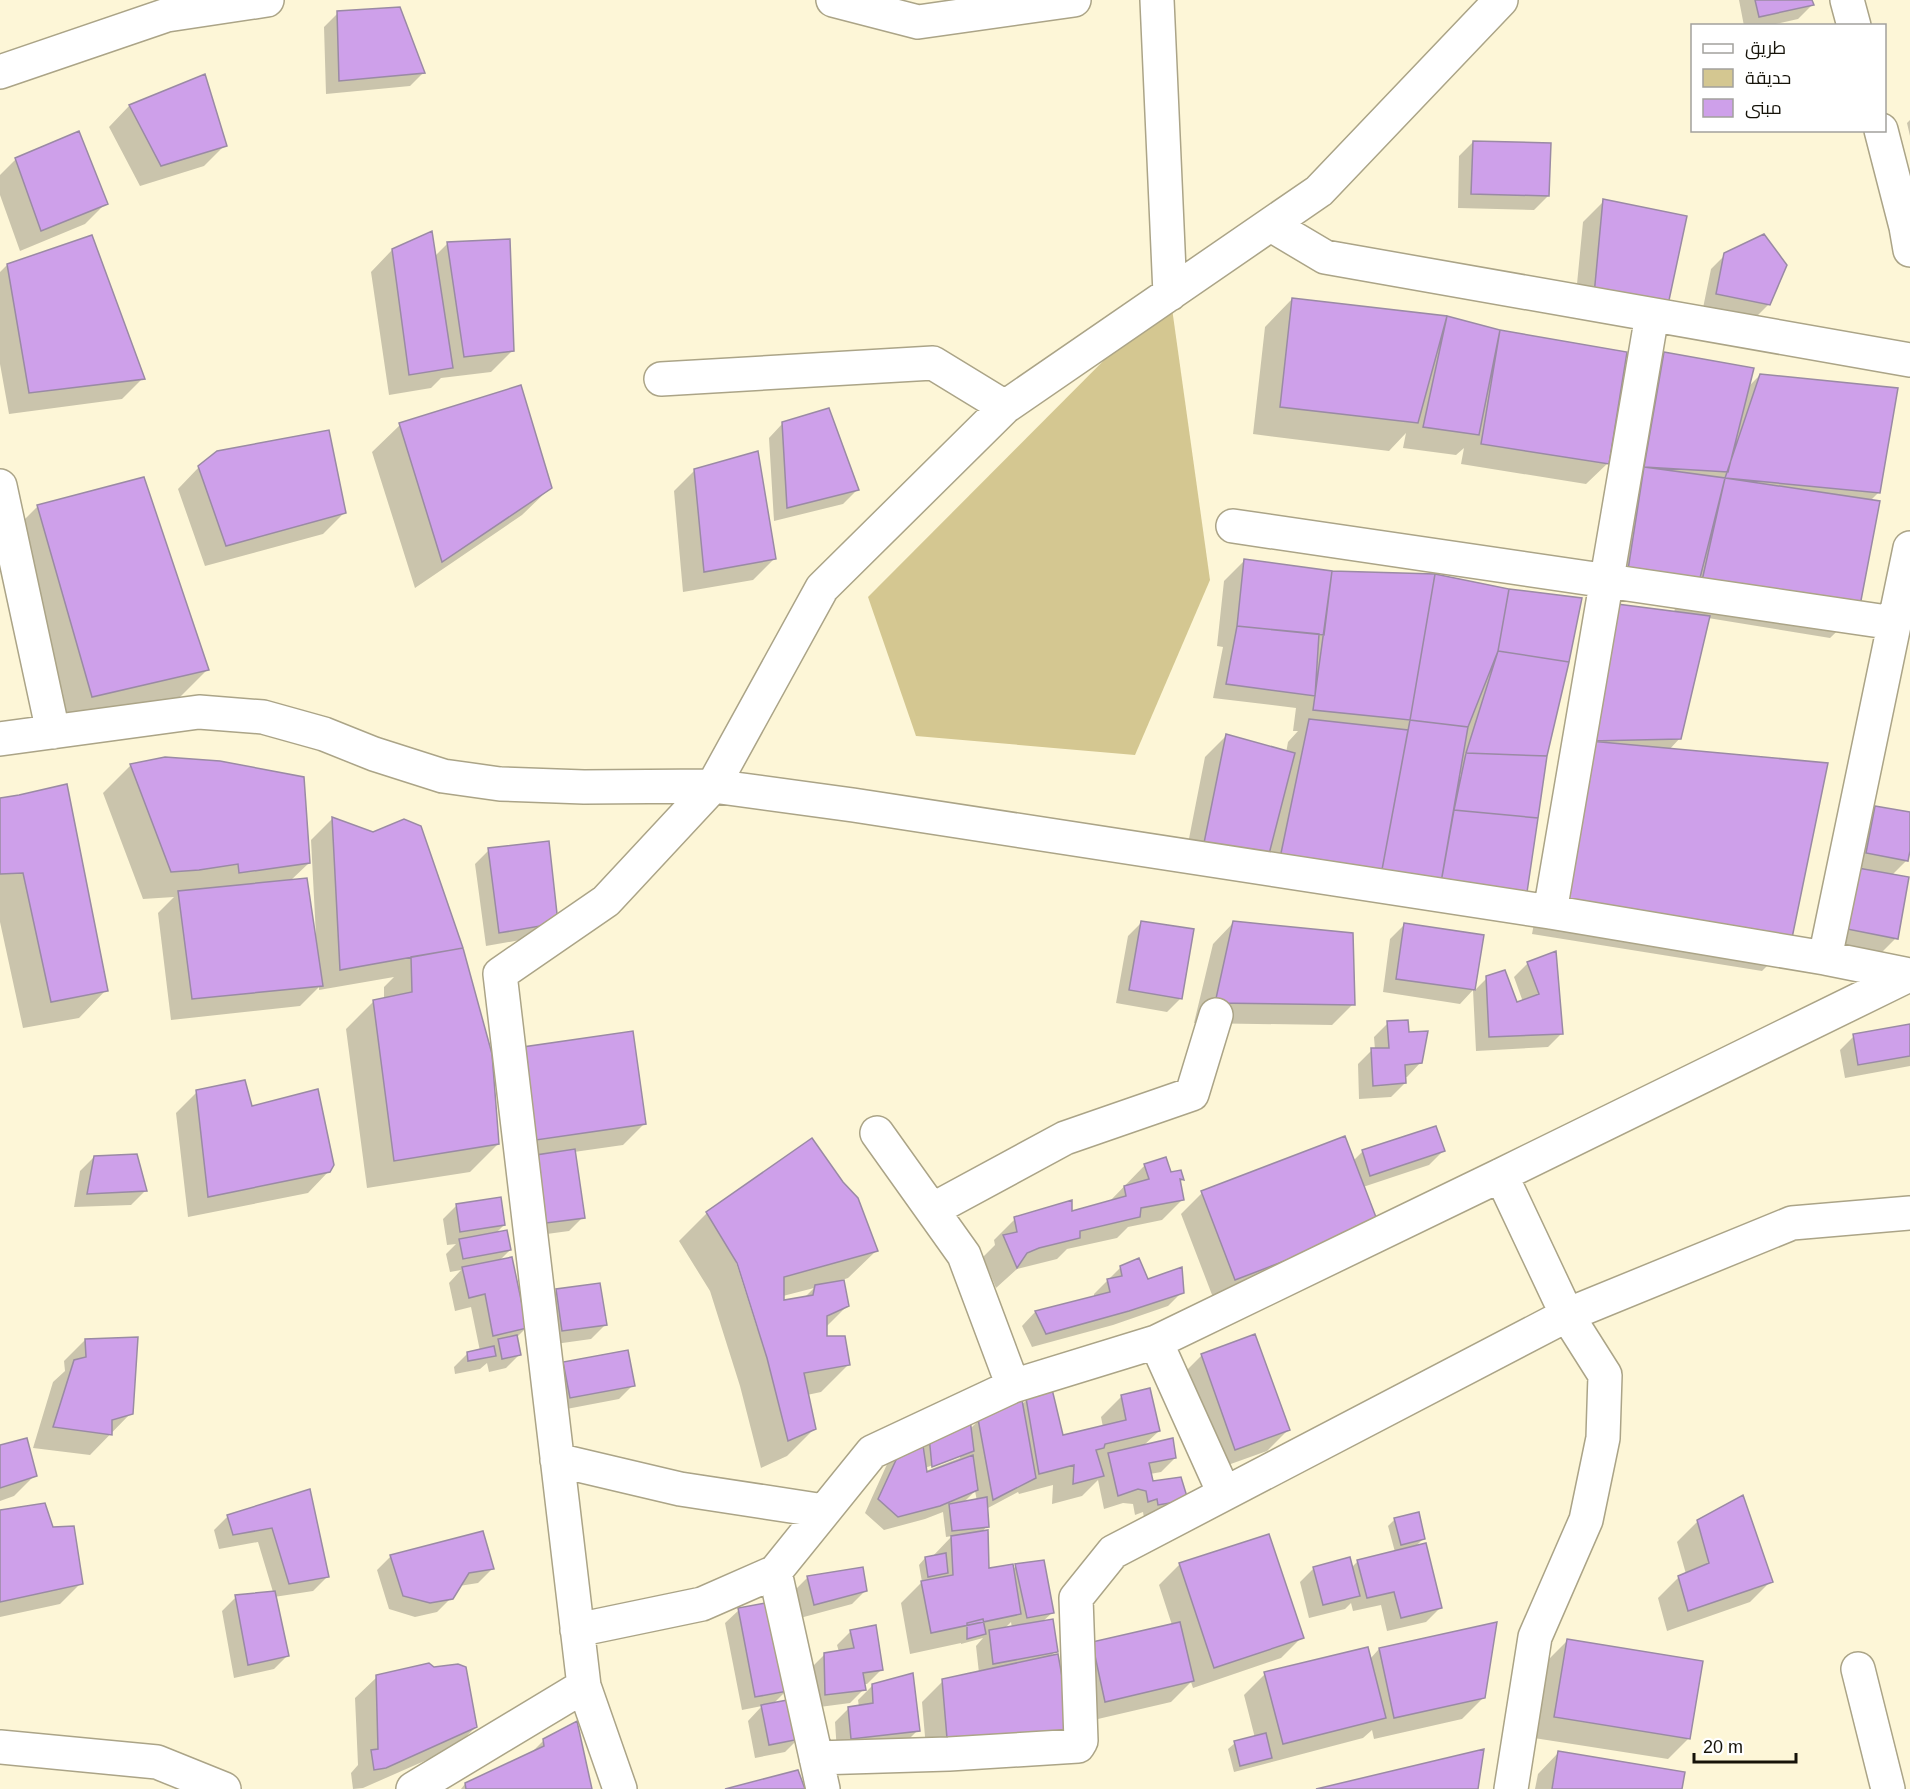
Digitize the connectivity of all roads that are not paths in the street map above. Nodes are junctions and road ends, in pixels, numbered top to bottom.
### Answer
1 (267, 0) edge
2 (833, 0) edge
3 (1074, 0) edge
4 (1157, 0) edge
5 (1501, 0) edge
6 (1847, 0) edge
7 (166, 8) edge
8 (1853, 24) edge
9 (0, 72) edge
10 (1882, 132) edge
11 (1271, 225) junction
12 (1910, 250) edge
13 (1170, 294) junction
14 (1652, 315) junction
15 (1910, 360) edge
16 (661, 379) dead end
17 (1005, 407) junction
18 (0, 486) edge
19 (1233, 526) dead end
20 (1910, 548) edge
21 (1606, 581) junction
22 (1894, 623) junction
23 (53, 732) junction
24 (0, 739) edge
25 (713, 786) junction
26 (1550, 912) junction
27 (1825, 958) junction
28 (1910, 975) edge
29 (1216, 1015) dead end
30 (877, 1132) dead end
31 (1502, 1175) junction
32 (932, 1210) junction
33 (1910, 1213) edge
34 (1567, 1315) junction
35 (1156, 1342) junction
36 (1013, 1386) junction
37 (557, 1460) junction
38 (1224, 1493) junction
39 (824, 1512) junction
40 (775, 1572) junction
41 (577, 1630) junction
42 (1858, 1669) dead end
43 (584, 1686) junction
44 (0, 1747) edge
45 (816, 1758) junction
46 (224, 1789) edge
47 (413, 1789) edge
48 (620, 1789) edge
49 (823, 1789) edge
50 (1511, 1789) edge
51 (1888, 1789) edge

1 - 7 street
2 - 3 street
4 - 13 street
5 - 11 street
6 - 8 street
7 - 9 street
10 - 12 street
11 - 13 street
11 - 14 street
13 - 17 street
14 - 15 street
14 - 21 street
16 - 17 street
17 - 25 street
18 - 23 street
19 - 21 street
20 - 22 street
21 - 22 street
21 - 26 street
22 - 27 street
23 - 24 street
23 - 25 street
25 - 26 street
25 - 37 street
26 - 27 street
27 - 28 street
28 - 31 street
29 - 32 street
30 - 32 street
31 - 34 street
31 - 35 street
32 - 36 street
33 - 34 street
34 - 38 street
34 - 50 street
35 - 36 street
35 - 38 street
36 - 39 street
37 - 39 street
37 - 41 street
38 - 45 street
39 - 40 street
40 - 41 street
40 - 45 street
41 - 43 street
42 - 51 street
43 - 47 street
43 - 48 street
44 - 46 street
45 - 49 street

